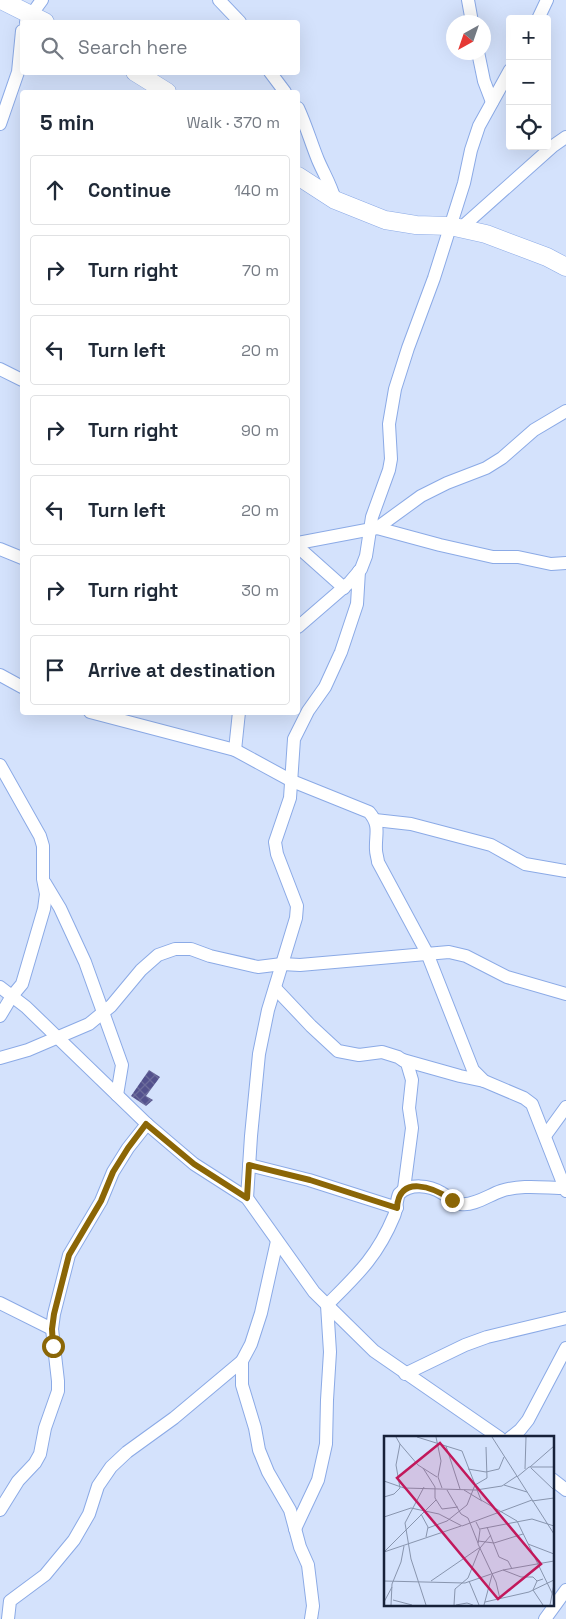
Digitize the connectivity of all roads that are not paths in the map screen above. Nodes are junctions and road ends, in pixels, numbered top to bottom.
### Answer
1 (2, 0) edge
2 (42, 0) edge
3 (218, 0) edge
4 (468, 0) edge
5 (547, 0) edge
6 (471, 15) edge
7 (540, 15) edge
8 (27, 20) edge
9 (32, 20) edge
10 (238, 20) edge
11 (480, 60) edge
12 (20, 64) edge
13 (140, 75) edge
14 (272, 75) edge
15 (506, 77) edge
16 (163, 90) edge
17 (284, 90) edge
18 (492, 102) junction
19 (300, 113) edge
20 (0, 124) edge
21 (566, 137) edge
22 (300, 177) edge
23 (335, 200) junction
24 (456, 227) junction
25 (566, 267) edge
26 (0, 369) edge
27 (20, 379) edge
28 (566, 411) edge
29 (373, 528) junction
30 (300, 543) edge
31 (0, 549) edge
32 (300, 549) edge
33 (20, 557) edge
34 (566, 563) edge
35 (359, 571) junction
36 (344, 588) junction
37 (300, 625) edge
38 (0, 675) edge
39 (20, 686) edge
40 (101, 715) edge
41 (239, 715) edge
42 (235, 750) junction
43 (0, 765) edge
44 (292, 781) junction
45 (375, 820) junction
46 (566, 871) edge
47 (43, 880) junction
48 (427, 953) junction
49 (282, 964) junction
50 (22, 984) junction
51 (0, 987) edge
52 (275, 988) junction
53 (566, 994) edge
54 (12, 996) junction
55 (26, 1006) junction
56 (103, 1013) junction
57 (0, 1016) edge
58 (58, 1037) junction
59 (0, 1058) edge
60 (403, 1060) junction
61 (484, 1081) junction
62 (117, 1095) junction
63 (566, 1106) edge
64 (146, 1124) junction
65 (545, 1136) junction
66 (249, 1165) junction
67 (404, 1189) junction
68 (565, 1189) edge
69 (247, 1198) junction
70 (397, 1208) junction
71 (278, 1242) junction
72 (0, 1304) edge
73 (327, 1305) junction
74 (566, 1318) edge
75 (52, 1329) junction
76 (566, 1348) edge
77 (242, 1361) junction
78 (405, 1374) junction
79 (498, 1436) edge
80 (512, 1436) edge
81 (554, 1481) edge
82 (566, 1490) edge
83 (0, 1510) edge
84 (295, 1529) junction
85 (566, 1590) edge
86 (5, 1605) edge
87 (8, 1619) edge
88 (311, 1619) edge
89 (545, 1619) edge

1 - 8 street
2 - 9 street
3 - 10 street
4 - 6 street
5 - 7 street
11 - 18 street
12 - 20 street
13 - 16 street
14 - 17 street
15 - 18 street
18 - 24 street
19 - 23 street
21 - 24 street
22 - 23 street
23 - 24 street
24 - 25 street
24 - 29 street
26 - 27 street
28 - 29 street
29 - 30 street
29 - 34 street
29 - 35 street
31 - 33 street
32 - 36 street
35 - 36 street
35 - 44 street
36 - 37 street
38 - 39 street
40 - 42 street
41 - 42 street
42 - 44 street
43 - 47 street
44 - 45 street
44 - 49 street
45 - 46 street
45 - 48 street
47 - 50 street
47 - 56 street
48 - 49 street
48 - 53 street
48 - 61 street
49 - 52 street
49 - 56 street
50 - 54 street
50 - 55 street
51 - 54 street
52 - 60 street
52 - 66 street
54 - 55 street
54 - 57 street
55 - 58 street
56 - 58 street
56 - 62 street
58 - 59 street
58 - 62 street
60 - 61 street
60 - 67 street
61 - 65 street
62 - 64 street
63 - 65 street
64 - 69 street
64 - 75 street
65 - 68 street
66 - 69 street
66 - 70 street
67 - 68 street
67 - 70 street
69 - 71 street
70 - 73 street
71 - 73 street
71 - 77 street
72 - 75 street
73 - 78 street
73 - 84 street
74 - 78 street
75 - 83 street
76 - 80 street
77 - 84 street
77 - 86 street
78 - 79 street
81 - 82 street
84 - 88 street
85 - 89 street
86 - 87 street

